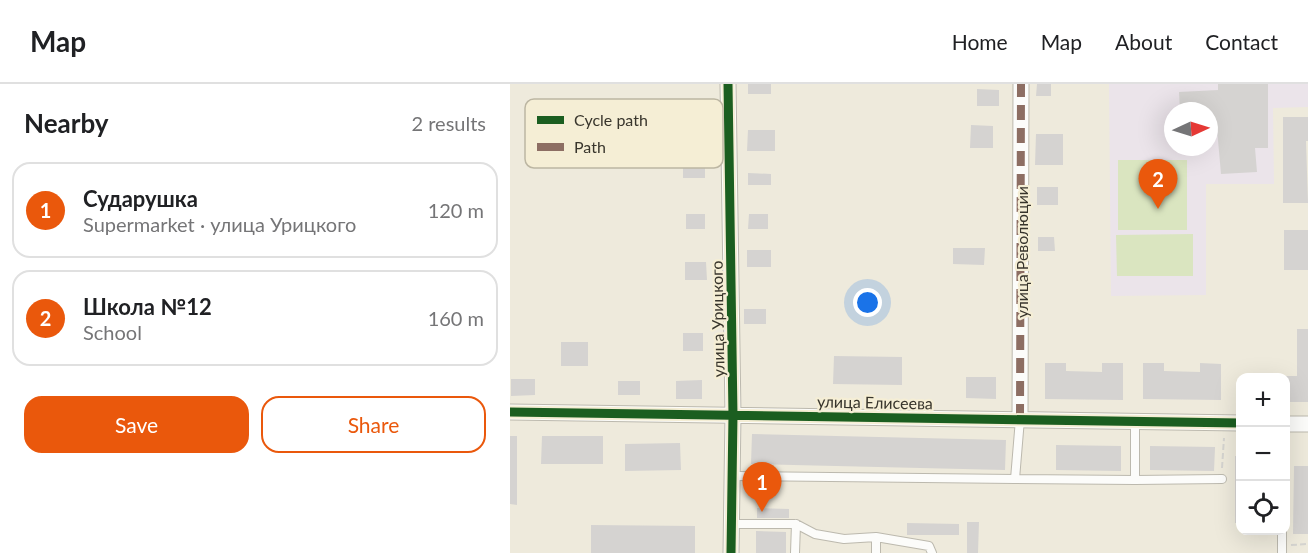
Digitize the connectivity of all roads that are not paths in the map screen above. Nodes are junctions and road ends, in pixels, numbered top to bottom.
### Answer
1 (728, 84) edge
2 (1021, 84) edge
3 (510, 412) edge
4 (733, 415) junction
5 (1020, 419) junction
6 (1135, 421) junction
7 (1236, 423) edge
8 (1290, 424) edge
9 (1308, 424) edge
10 (732, 476) junction
11 (1015, 479) junction
12 (1222, 479) road end
13 (1135, 480) junction
14 (731, 524) junction
15 (795, 524) junction
16 (876, 537) junction
17 (730, 553) edge
18 (795, 553) edge
19 (876, 553) edge
20 (932, 553) edge

1 - 4 street, улица Урицкого
2 - 5 street, улица Революции
3 - 4 street, улица Елисеева
4 - 5 street, улица Елисеева
4 - 10 street, улица Урицкого
5 - 6 street, улица Елисеева
5 - 11 lane
6 - 7 street, улица Елисеева
6 - 13 lane
8 - 9 street
10 - 11 lane
10 - 14 street, улица Урицкого
11 - 13 lane
12 - 13 lane
14 - 15 lane
14 - 17 street, улица Урицкого
15 - 16 lane
15 - 18 lane
16 - 19 lane
16 - 20 lane

